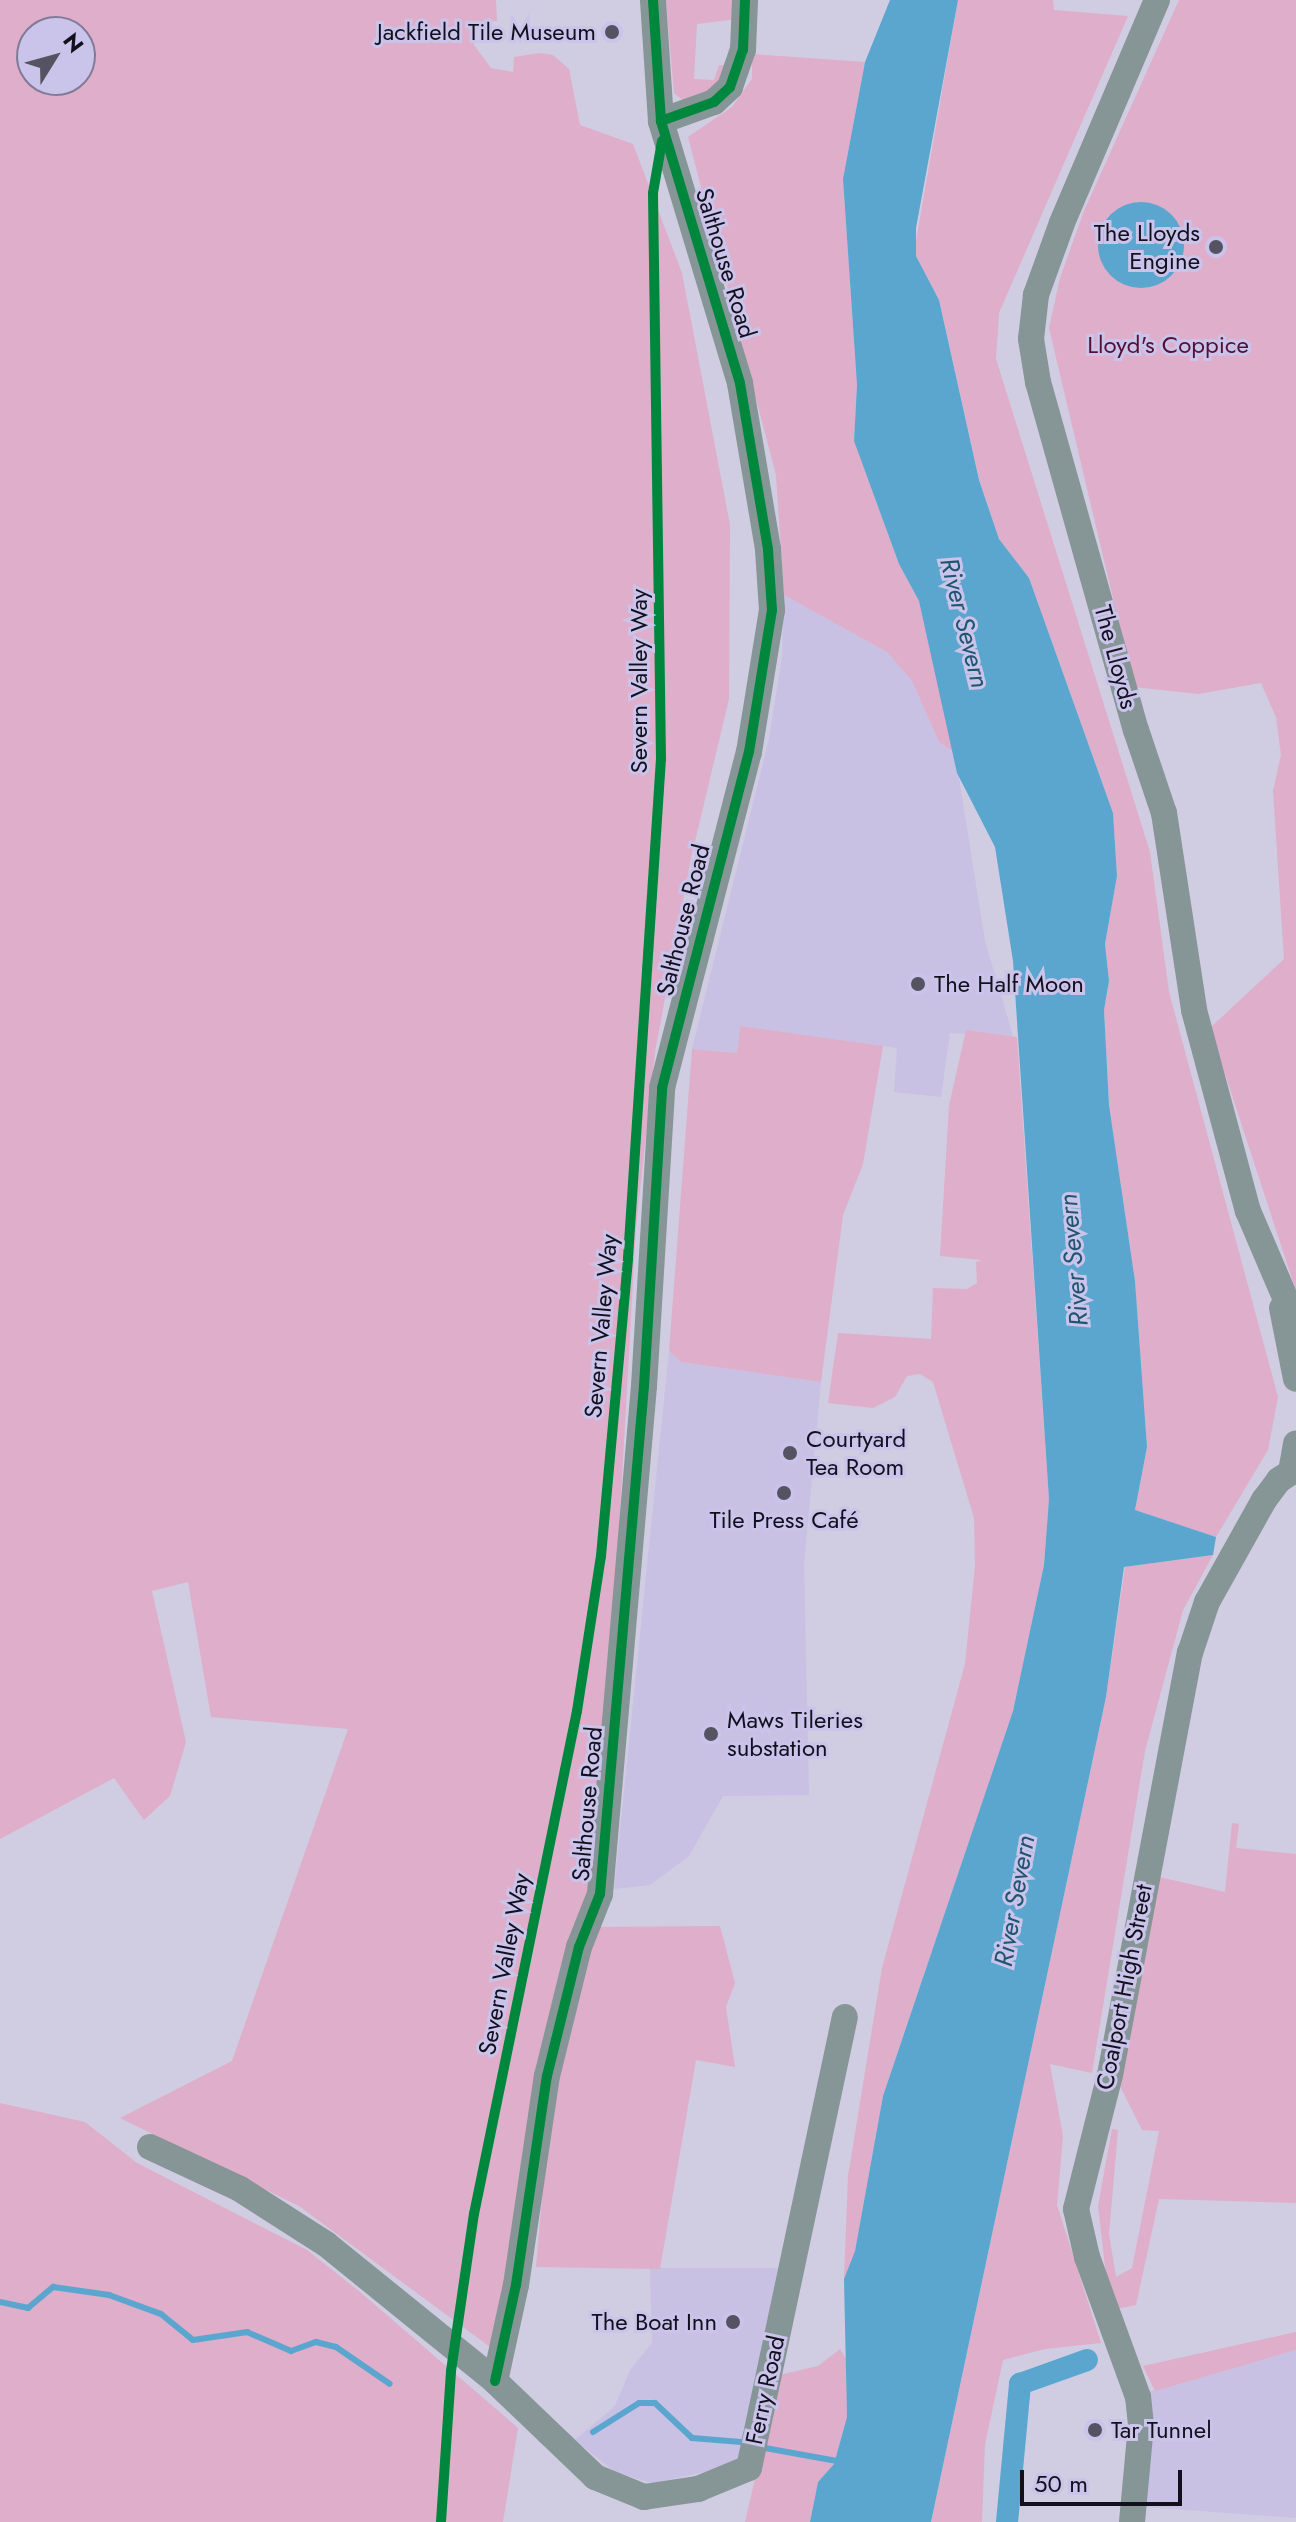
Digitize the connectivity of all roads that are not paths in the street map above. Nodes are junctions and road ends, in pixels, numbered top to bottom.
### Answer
1 (653, 0) edge
2 (745, 0) edge
3 (1157, 0) edge
4 (661, 121) junction
5 (1277, 1289) junction
6 (1296, 1323) edge
7 (1295, 1366) edge
8 (1296, 1443) edge
9 (1294, 1470) edge
10 (845, 2017) dead end
11 (150, 2147) dead end
12 (495, 2381) junction
13 (1132, 2522) edge

1 - 4 street, Salthouse Road
2 - 4 street
3 - 5 street, The Lloyds
4 - 12 street, Salthouse Road
5 - 6 street, The Lloyds
5 - 7 street
8 - 9 street, Coalport High Street
9 - 13 street, Coalport High Street
10 - 12 street, Ferry Road
11 - 12 street

